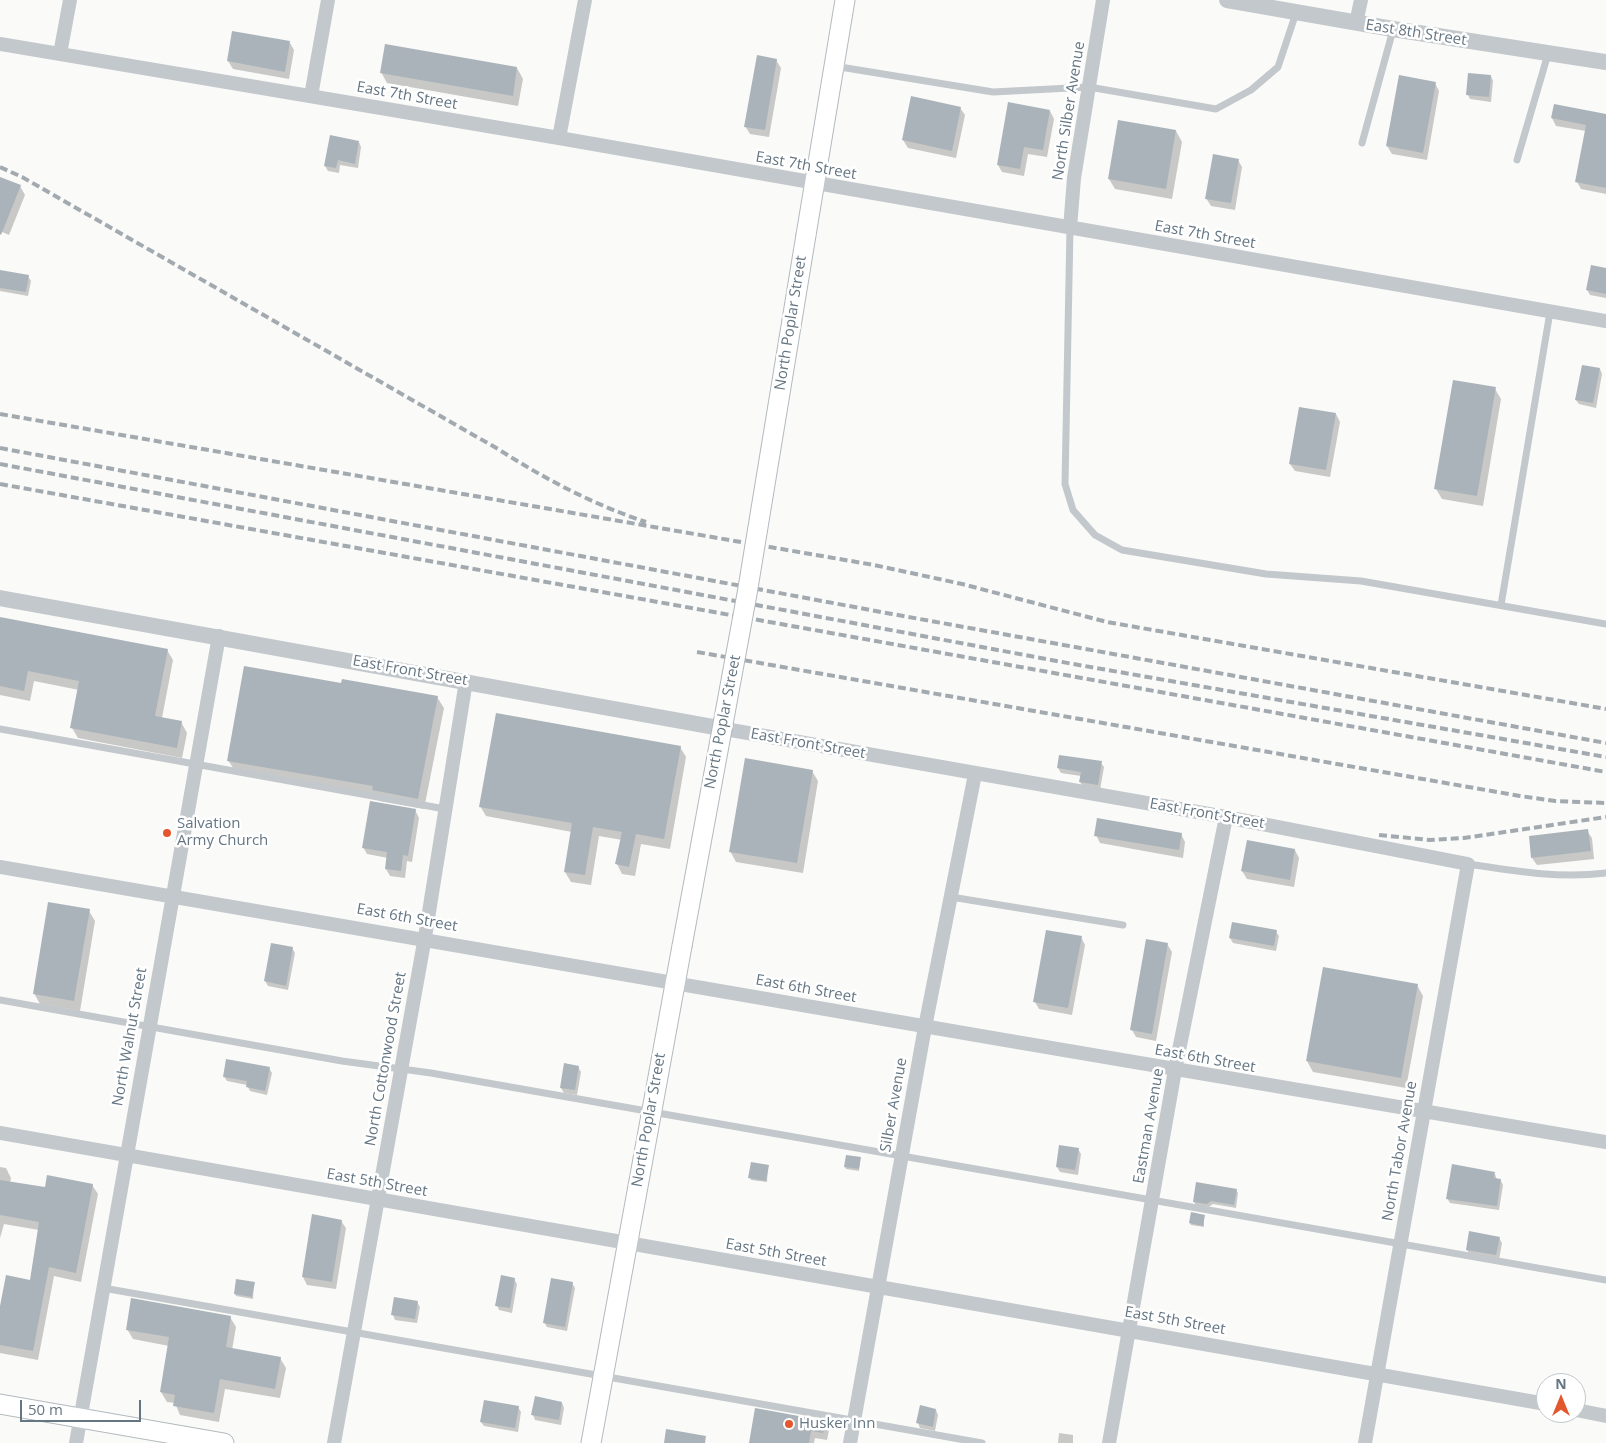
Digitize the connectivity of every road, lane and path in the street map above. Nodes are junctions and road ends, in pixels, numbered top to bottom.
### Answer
1 (70, 0) edge
2 (328, 0) edge
3 (585, 0) edge
4 (845, 0) edge
5 (1103, 0) edge
6 (1227, 0) edge
7 (1361, 0) edge
8 (1296, 12) junction
9 (1356, 23) junction
10 (1393, 29) junction
11 (0, 44) edge
12 (60, 54) junction
13 (1548, 54) junction
14 (1606, 62) edge
15 (833, 66) junction
16 (1089, 87) junction
17 (311, 96) junction
18 (559, 138) junction
19 (1362, 143) dead end
20 (1516, 160) dead end
21 (814, 184) junction
22 (1070, 228) junction
23 (1550, 312) junction
24 (1606, 321) edge
25 (0, 598) edge
26 (1501, 606) junction
27 (1606, 624) edge
28 (219, 636) junction
29 (466, 681) junction
30 (0, 729) edge
31 (725, 729) joint
32 (195, 766) junction
33 (975, 774) junction
34 (445, 809) junction
35 (1226, 816) junction
36 (1468, 864) junction
37 (0, 867) edge
38 (1606, 873) edge
39 (171, 896) junction
40 (951, 897) junction
41 (1123, 925) dead end
42 (425, 937) junction
43 (675, 982) junction
44 (0, 1000) edge
45 (925, 1026) junction
46 (148, 1027) junction
47 (400, 1069) junction
48 (1175, 1070) junction
49 (1424, 1112) junction
50 (650, 1113) junction
51 (0, 1133) edge
52 (1606, 1142) edge
53 (126, 1156) junction
54 (901, 1158) junction
55 (376, 1200) junction
56 (1152, 1202) junction
57 (626, 1244) junction
58 (1400, 1245) junction
59 (1606, 1280) edge
60 (103, 1288) junction
61 (878, 1288) junction
62 (1129, 1330) junction
63 (353, 1331) junction
64 (1377, 1374) junction
65 (602, 1378) junction
66 (1536, 1402) edge
67 (0, 1404) edge
68 (1586, 1412) edge
69 (1606, 1416) edge
70 (80, 1418) junction
71 (854, 1422) junction
72 (76, 1443) edge
73 (224, 1443) edge
74 (334, 1443) edge
75 (592, 1443) edge
76 (850, 1443) edge
77 (982, 1443) edge
78 (1109, 1443) edge
79 (1365, 1443) edge

1 - 12 street
2 - 17 street
3 - 18 street
4 - 15 main road, North Poplar Street
5 - 16 street, North Silber Avenue
6 - 8 street, East 8th Street
7 - 9 street
8 - 9 street, East 8th Street
8 - 16 lane
9 - 10 street, East 8th Street
10 - 13 street, East 8th Street
10 - 19 lane
11 - 12 street, East 7th Street
12 - 17 street, East 7th Street
13 - 14 street, East 8th Street
13 - 20 lane
15 - 16 lane
15 - 21 main road, North Poplar Street
16 - 22 street, North Silber Avenue
17 - 18 street, East 7th Street
18 - 21 street, East 7th Street
21 - 22 street, East 7th Street
21 - 43 main road, North Poplar Street, bridge
22 - 23 street, East 7th Street
22 - 26 lane
23 - 24 street, East 7th Street
23 - 26 lane
25 - 28 street, East Front Street
26 - 27 lane
28 - 29 street, East Front Street
28 - 32 street, North Walnut Street
29 - 31 street, East Front Street
29 - 34 street, North Cottonwood Street
30 - 32 lane
31 - 33 street, East Front Street
32 - 34 lane
32 - 39 street, North Walnut Street
33 - 35 street, East Front Street
33 - 40 street, Silber Avenue
34 - 42 street, North Cottonwood Street
35 - 36 street, East Front Street
35 - 48 street, Eastman Avenue
36 - 38 lane
36 - 49 street, North Tabor Avenue
37 - 39 street, East 6th Street
39 - 42 street, East 6th Street
39 - 46 street, North Walnut Street
40 - 41 lane
40 - 45 street, Silber Avenue
42 - 43 street, East 6th Street
42 - 47 street, North Cottonwood Street
43 - 45 street, East 6th Street
43 - 50 main road, North Poplar Street
44 - 46 lane
45 - 48 street, East 6th Street
45 - 54 street, Silber Avenue
46 - 47 lane
46 - 53 street, North Walnut Street
47 - 50 lane
47 - 55 street, North Cottonwood Street
48 - 49 street, East 6th Street
48 - 56 street, Eastman Avenue
49 - 52 street, East 6th Street
49 - 58 street, North Tabor Avenue
50 - 54 lane
50 - 57 main road, North Poplar Street
51 - 53 street, East 5th Street
53 - 55 street, East 5th Street
53 - 60 street, North Walnut Street
54 - 56 lane
54 - 61 street, Silber Avenue
55 - 57 street, East 5th Street
55 - 63 street, North Cottonwood Street
56 - 58 lane
56 - 62 street, Eastman Avenue
57 - 61 street, East 5th Street
57 - 65 main road, North Poplar Street
58 - 59 lane
58 - 64 street, North Tabor Avenue
60 - 63 lane
60 - 70 street, North Walnut Street
61 - 62 street, East 5th Street
61 - 71 street, Silber Avenue
62 - 64 street, East 5th Street
62 - 78 street, Eastman Avenue
63 - 65 lane
63 - 74 street, North Cottonwood Street
64 - 66 street, East 5th Street
64 - 79 street, North Tabor Avenue
65 - 71 lane
65 - 75 main road, North Poplar Street
67 - 70 main road
68 - 69 street
70 - 72 street, North Walnut Street
70 - 73 main road
71 - 76 street, Silber Avenue
71 - 77 lane

